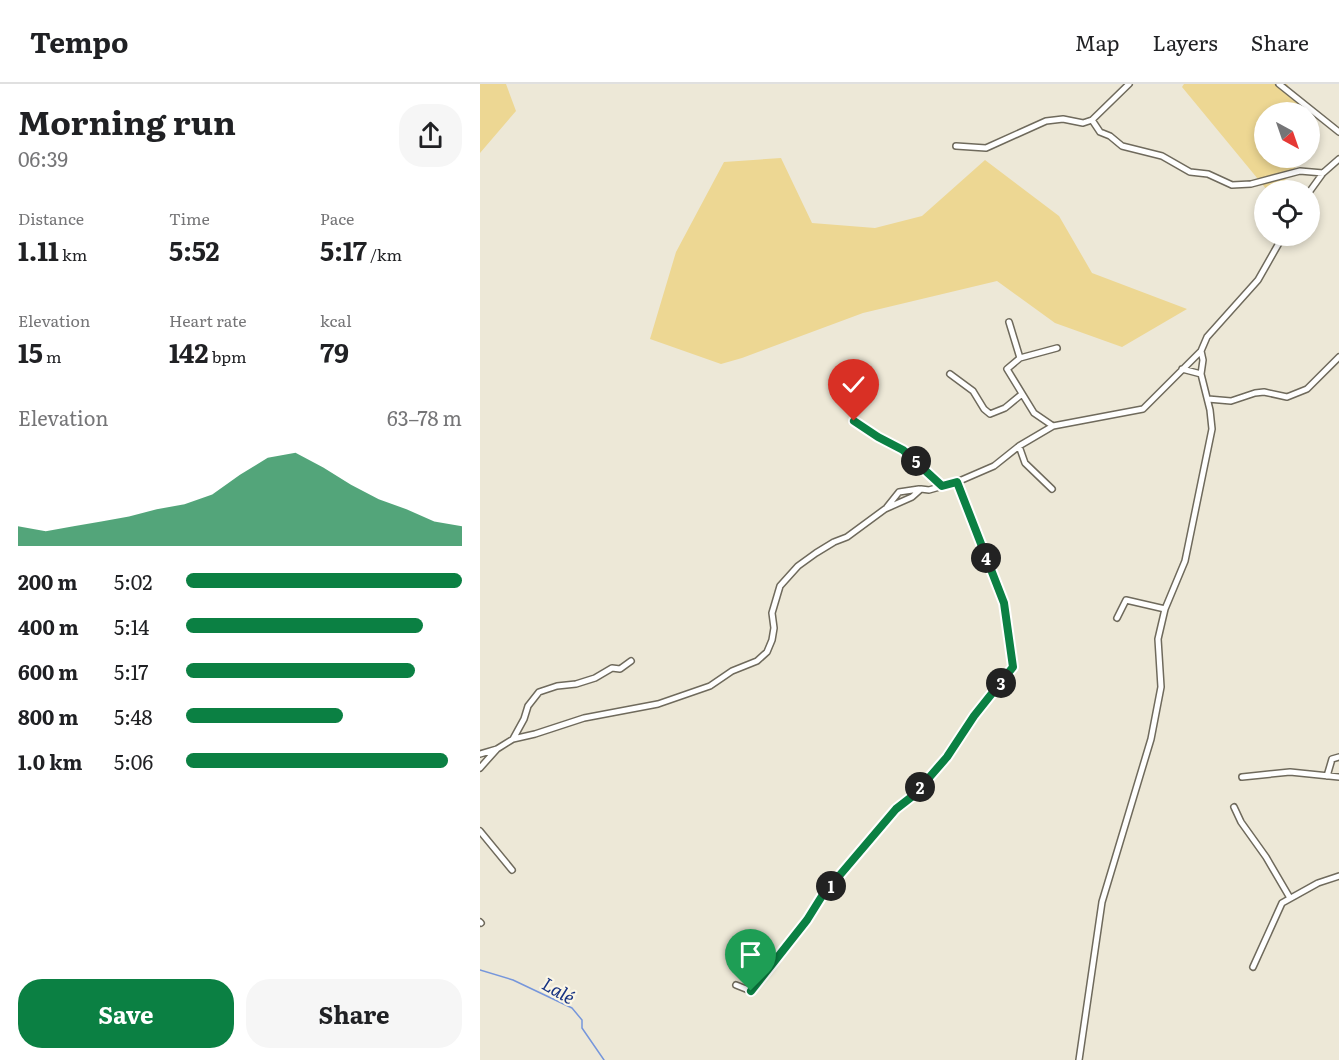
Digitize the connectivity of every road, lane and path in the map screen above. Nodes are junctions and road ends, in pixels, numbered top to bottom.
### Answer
1 (1129, 84) edge
2 (1279, 84) edge
3 (1092, 120) junction
4 (1339, 132) edge
5 (956, 146) dead end
6 (1339, 159) edge
7 (1323, 173) junction
8 (1318, 180) edge
9 (1277, 246) edge
10 (1009, 322) dead end
11 (1057, 348) dead end
12 (1201, 351) junction
13 (1339, 357) edge
14 (1020, 358) junction
15 (1182, 369) junction
16 (950, 374) dead end
17 (1201, 374) junction
18 (1022, 394) junction
19 (1208, 399) junction
20 (854, 421) dead end
21 (1053, 426) junction
22 (1019, 446) junction
23 (957, 482) junction
24 (942, 486) junction
25 (921, 489) junction
26 (1052, 489) dead end
27 (885, 510) junction
28 (1165, 609) junction
29 (1117, 618) dead end
30 (631, 661) dead end
31 (513, 739) junction
32 (497, 748) junction
33 (480, 754) edge
34 (1339, 757) edge
35 (480, 768) edge
36 (1327, 776) junction
37 (1242, 777) dead end
38 (1339, 777) edge
39 (1234, 807) dead end
40 (480, 831) edge
41 (512, 870) dead end
42 (1339, 876) edge
43 (1290, 898) junction
44 (1253, 968) dead end
45 (736, 985) dead end
46 (1079, 1060) edge

1 - 3 street
2 - 4 street
3 - 5 street
3 - 7 street
6 - 7 street
7 - 8 street
9 - 12 street
10 - 14 street
11 - 14 street
12 - 15 street
12 - 17 street
13 - 19 street
14 - 18 street
15 - 17 street
15 - 21 street
16 - 18 street
17 - 19 street
18 - 21 street
19 - 28 street
20 - 24 street
21 - 22 street
22 - 23 street
22 - 26 street
23 - 24 street
23 - 45 street
24 - 25 street
25 - 27 street
25 - 27 street
27 - 31 street
28 - 29 street
28 - 46 street
30 - 31 street
31 - 32 street
32 - 33 street
32 - 35 street
34 - 36 street
36 - 37 street
36 - 38 street
39 - 43 street
40 - 41 street
42 - 43 street
43 - 44 street

